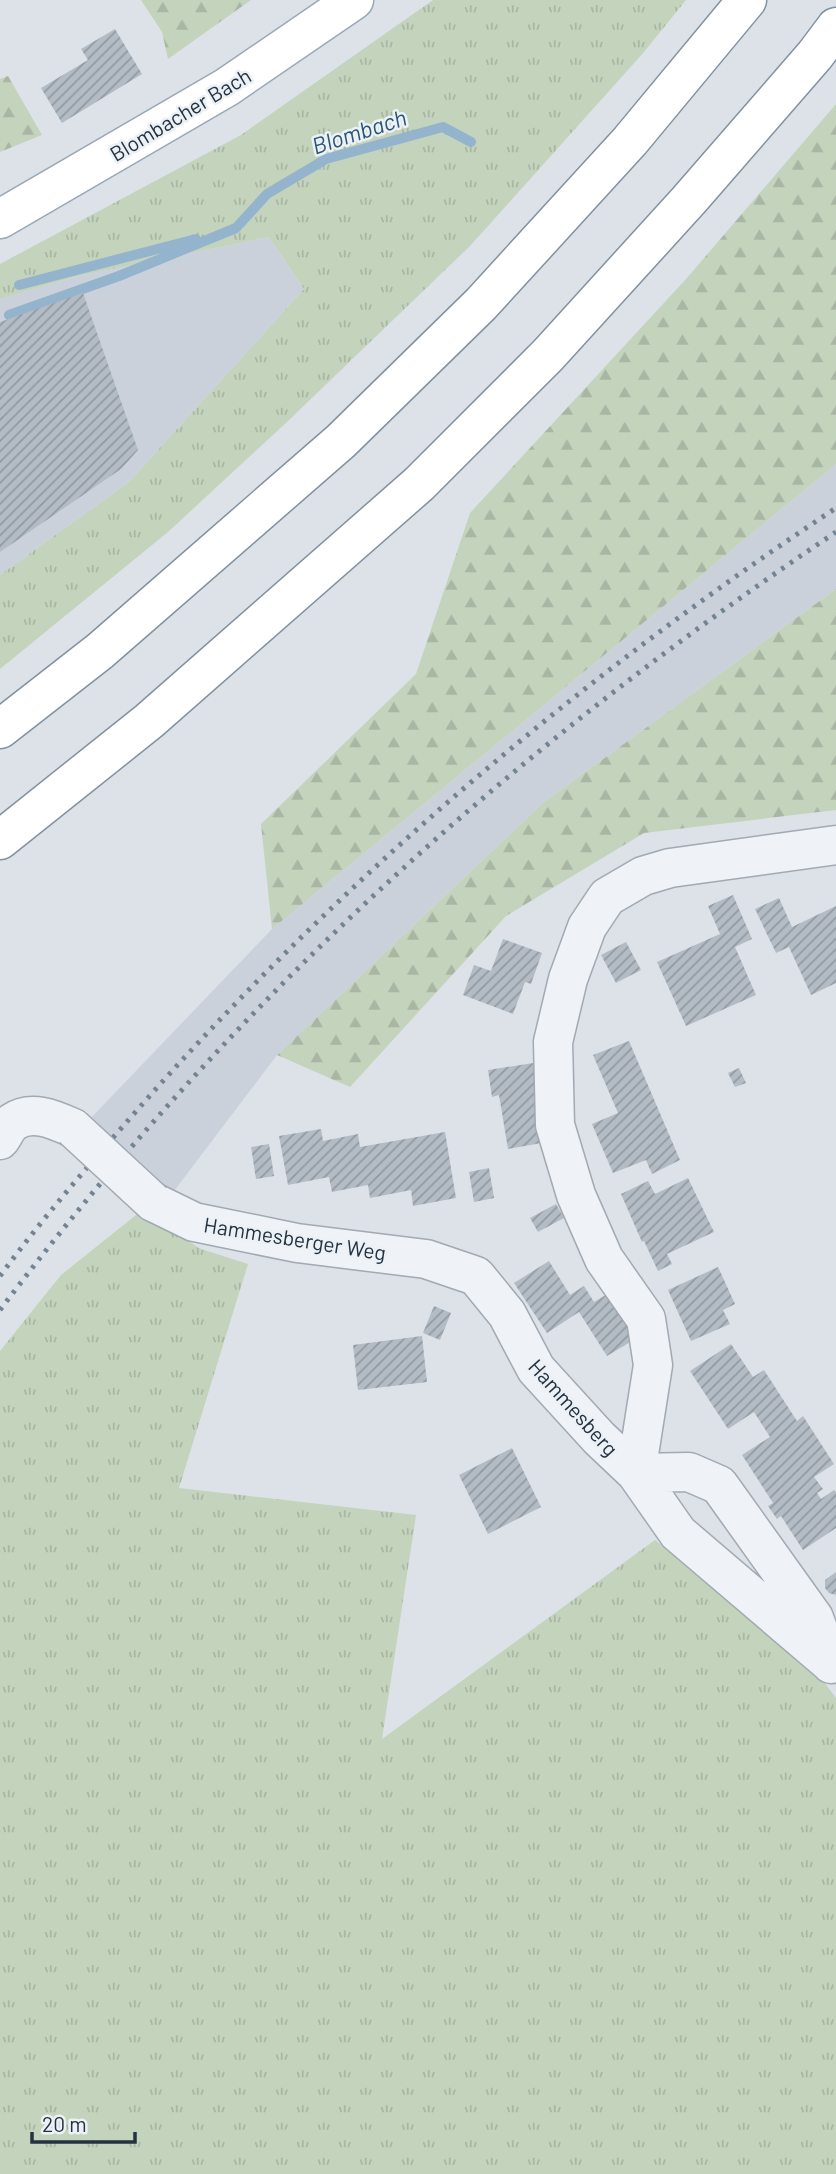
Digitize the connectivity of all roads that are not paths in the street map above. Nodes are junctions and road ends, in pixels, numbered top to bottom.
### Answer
1 (354, 0) edge
2 (747, 0) edge
3 (836, 27) edge
4 (0, 219) edge
5 (0, 729) edge
6 (0, 840) edge
7 (836, 845) edge
8 (0, 1140) edge
9 (426, 1259) joint
10 (636, 1473) junction
11 (834, 1667) edge

1 - 4 main road, Blombacher Bach
2 - 5 main road
3 - 6 main road
7 - 10 street
8 - 9 street, Hammesberger Weg, bridge
9 - 10 street, Hammesberg
10 - 11 street, Hammesberg
10 - 11 street, Hammesberg

